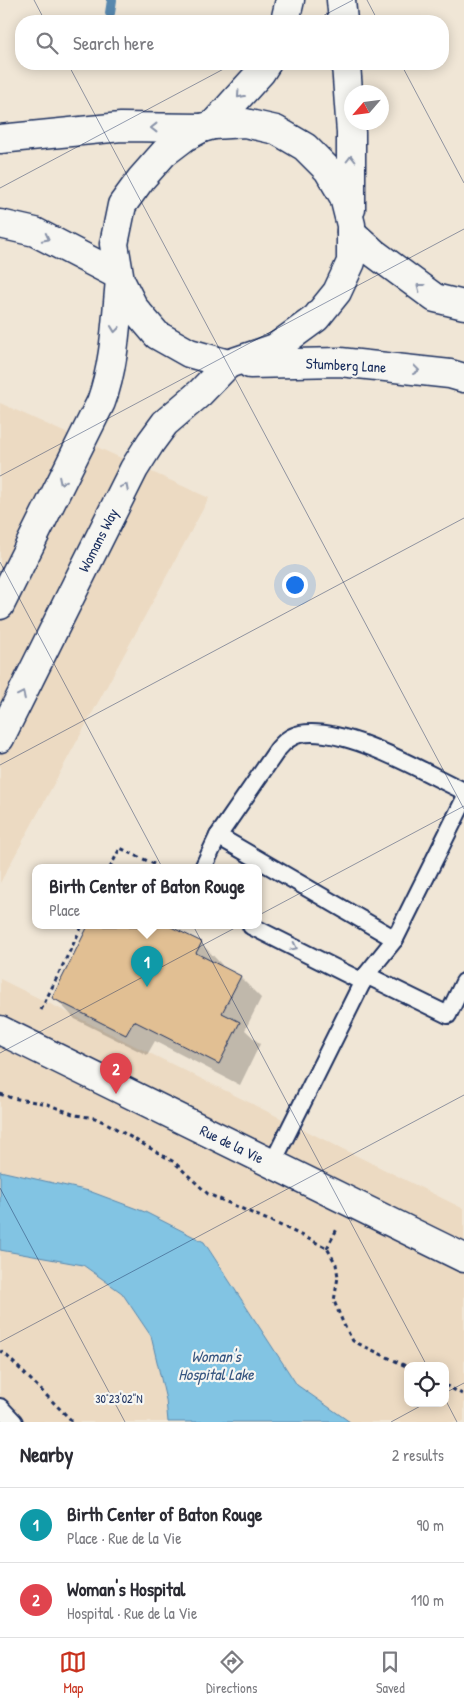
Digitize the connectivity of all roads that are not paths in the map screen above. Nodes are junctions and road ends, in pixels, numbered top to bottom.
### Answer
1 (290, 0) edge
2 (341, 0) edge
3 (286, 15) edge
4 (342, 15) edge
5 (262, 70) edge
6 (346, 70) edge
7 (208, 126) junction
8 (0, 139) edge
9 (0, 224) edge
10 (351, 229) junction
11 (119, 278) junction
12 (464, 305) edge
13 (228, 364) junction
14 (464, 378) edge
15 (0, 606) edge
16 (0, 738) edge
17 (464, 791) edge
18 (464, 800) edge
19 (218, 836) junction
20 (205, 864) edge
21 (258, 929) edge
22 (395, 939) junction
23 (364, 978) junction
24 (464, 982) edge
25 (0, 1030) edge
26 (272, 1164) junction
27 (464, 1258) edge
28 (0, 1407) edge
29 (14, 1422) edge

1 - 3 main road
2 - 4 main road
5 -> 7 main road
10 -> 6 main road
7 -> 8 main road
7 - 10 main road
7 - 11 main road
9 -> 11 main road
12 -> 10 main road
10 - 13 main road
11 - 13 main road, Stumberg Lane
11 -> 15 main road
13 -> 14 main road, Stumberg Lane
16 -> 13 main road, Womans Way
17 - 19 lane
18 - 22 lane
19 - 20 lane
19 - 22 lane
21 -> 23 lane
22 - 23 lane
23 - 24 lane
23 - 26 lane
25 - 26 main road, Rue de la Vie
26 - 27 main road, Rue de la Vie
28 - 29 lane

